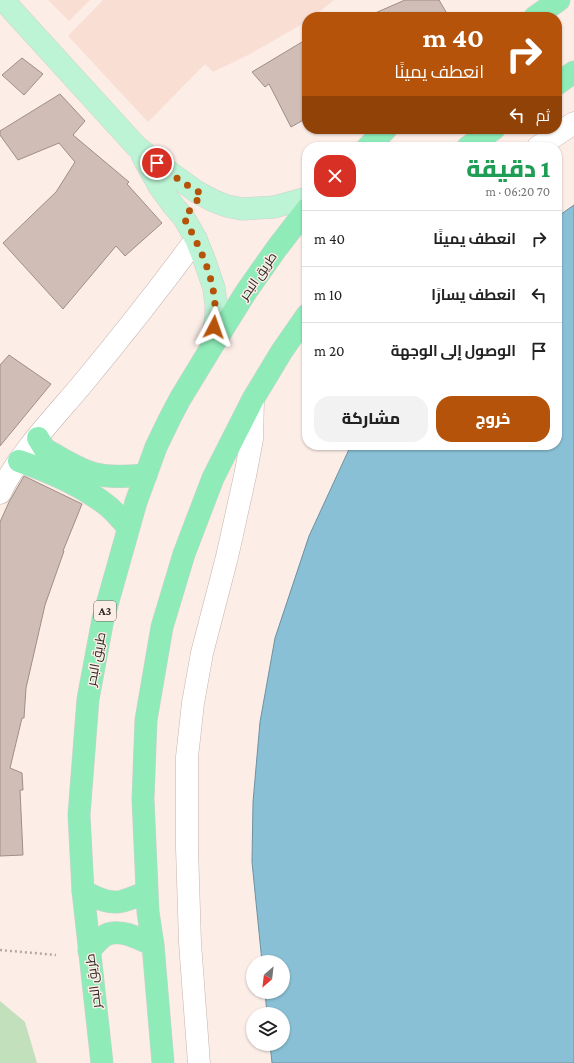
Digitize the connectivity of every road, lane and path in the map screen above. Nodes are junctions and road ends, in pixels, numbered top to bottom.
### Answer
1 (3, 0) edge
2 (559, 0) edge
3 (542, 12) edge
4 (574, 72) edge
5 (562, 80) edge
6 (574, 123) edge
7 (562, 131) edge
8 (381, 134) edge
9 (487, 134) edge
10 (558, 134) edge
11 (373, 142) edge
12 (475, 142) edge
13 (546, 142) edge
14 (136, 146) junction
15 (202, 194) junction
16 (302, 199) edge
17 (302, 216) edge
18 (184, 218) junction
19 (196, 239) junction
20 (302, 322) edge
21 (211, 348) junction
22 (253, 399) junction
23 (38, 438) junction
24 (19, 461) junction
25 (146, 475) junction
26 (0, 493) edge
27 (128, 527) junction
28 (83, 891) junction
29 (148, 892) junction
30 (153, 945) junction
31 (0, 950) edge
32 (89, 951) junction
33 (56, 955) dead end
34 (102, 1063) edge
35 (163, 1063) edge
36 (199, 1063) edge

1 - 14 main road
2 - 3 highway
4 - 5 highway
6 - 7 street
8 - 11 highway
9 - 12 highway
10 - 13 street
14 - 15 main road
14 - 18 main road
15 - 16 main road
15 - 18 main road
17 - 21 highway, طريق البحر / A3
18 - 19 main road
19 - 21 main road
19 - 23 street
20 - 22 highway
21 - 25 highway, طريق البحر / A3
22 - 29 highway
22 - 36 street
23 - 24 street
23 - 25 highway
24 - 26 street
24 - 27 highway
25 - 27 highway, طريق البحر / A3
27 - 28 highway, طريق البحر / A3
28 - 29 highway
28 - 32 highway, طريق البحر / A3
29 - 30 highway
30 - 32 highway
30 - 35 highway
31 - 33 path
32 - 34 highway, طريق البحر / A3

